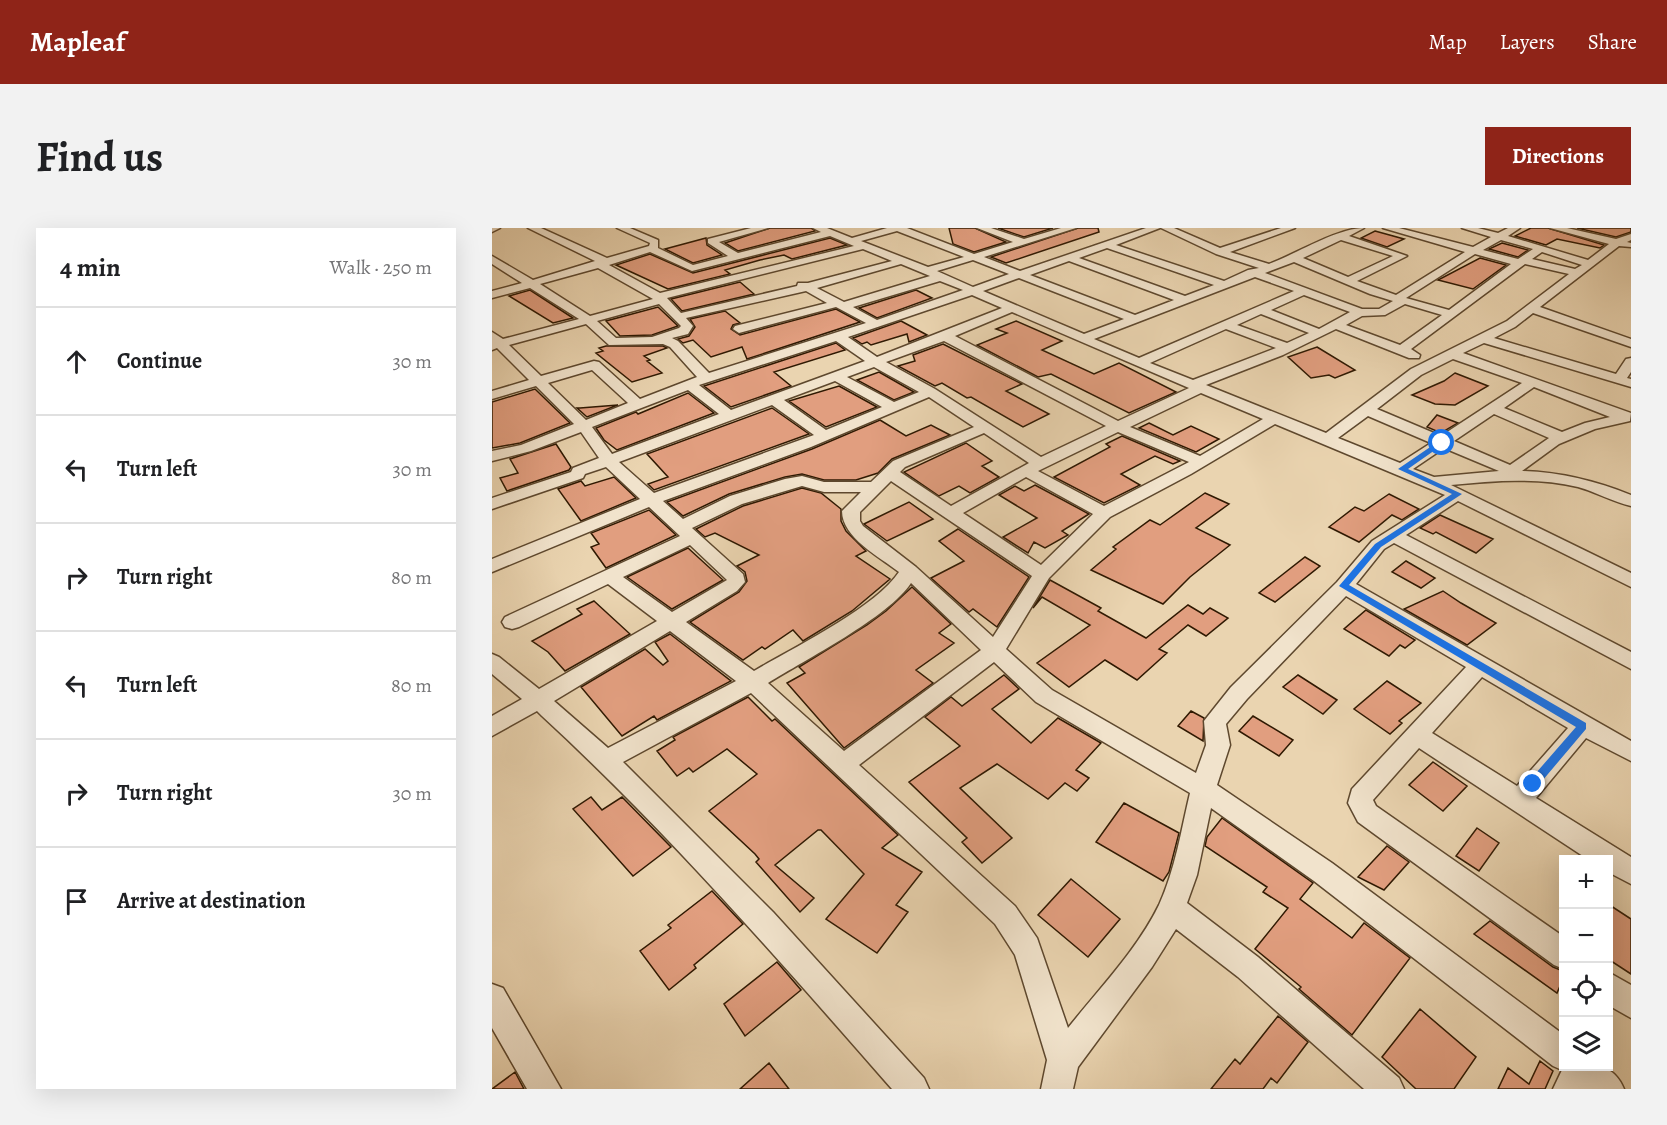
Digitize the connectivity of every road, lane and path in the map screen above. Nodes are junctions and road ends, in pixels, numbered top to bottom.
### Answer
1 (533, 228) edge
2 (622, 228) edge
3 (712, 228) edge
4 (763, 228) edge
5 (897, 228) edge
6 (982, 228) edge
7 (1066, 228) edge
8 (1155, 228) edge
9 (1189, 228) edge
10 (1290, 228) edge
11 (1359, 228) edge
12 (1388, 228) edge
13 (1515, 228) edge
14 (1555, 228) edge
15 (1611, 228) edge
16 (1474, 229) edge
17 (824, 230) edge
18 (1169, 230) edge
19 (1404, 230) edge
20 (730, 236) junction
21 (1339, 236) junction
22 (1500, 237) junction
23 (1594, 237) junction
24 (1631, 237) edge
25 (1426, 238) junction
26 (1026, 241) junction
27 (1618, 242) junction
28 (858, 243) junction
29 (1446, 243) junction
30 (1105, 244) junction
31 (1631, 245) edge
32 (769, 248) junction
33 (1541, 248) junction
34 (651, 249) junction
35 (1002, 249) junction
36 (1476, 251) junction
37 (1220, 252) junction
38 (1393, 252) junction
39 (1062, 253) junction
40 (1558, 253) junction
41 (1439, 254) dead end
42 (1024, 256) dead end
43 (737, 257) junction
44 (975, 257) junction
45 (1294, 258) junction
46 (492, 259) edge
47 (1460, 260) junction
48 (902, 261) junction
49 (1521, 261) junction
50 (601, 262) junction
51 (1590, 264) junction
52 (1267, 267) junction
53 (771, 271) junction
54 (1252, 272) junction
55 (1019, 273) junction
56 (1577, 273) junction
57 (934, 274) junction
58 (1348, 281) junction
59 (716, 282) junction
60 (533, 283) junction
61 (1223, 284) junction
62 (807, 287) junction
63 (970, 290) junction
64 (1304, 291) junction
65 (492, 295) edge
66 (660, 298) junction
67 (1185, 300) junction
68 (1399, 300) junction
69 (738, 303) junction
70 (841, 304) junction
71 (1011, 308) junction
72 (1532, 308) junction
73 (1260, 310) junction
74 (1360, 312) junction
75 (1452, 314) junction
76 (677, 317) junction
77 (1135, 319) junction
78 (589, 320) junction
79 (876, 324) junction
80 (1226, 325) junction
81 (1336, 326) junction
82 (738, 329) dead end
83 (1319, 333) junction
84 (838, 336) junction
85 (945, 336) junction
86 (657, 339) junction
87 (1083, 339) junction
88 (1485, 339) junction
89 (494, 342) edge
90 (1631, 343) edge
91 (1287, 348) junction
92 (1402, 350) junction
93 (1452, 354) junction
94 (874, 361) junction
95 (1631, 362) edge
96 (1139, 363) junction
97 (1433, 363) junction
98 (836, 376) junction
99 (706, 378) junction
100 (538, 381) junction
101 (1533, 382) junction
102 (1625, 382) edge
103 (690, 385) junction
104 (1197, 386) junction
105 (930, 392) junction
106 (492, 395) edge
107 (774, 399) junction
108 (638, 405) junction
109 (892, 408) junction
110 (1495, 409) junction
111 (1367, 410) junction
112 (729, 416) junction
113 (1276, 417) junction
114 (1628, 417) edge
115 (583, 425) junction
116 (1120, 427) junction
117 (984, 428) junction
118 (824, 436) junction
119 (1329, 438) junction
120 (1563, 438) junction
121 (1442, 443) junction
122 (492, 456) edge
123 (609, 461) junction
124 (1200, 461) junction
125 (1033, 467) junction
126 (1402, 469) junction
127 (891, 473) junction
128 (1509, 473) junction
129 (1432, 482) junction
130 (1631, 484) edge
131 (874, 488) junction
132 (1614, 493) junction
133 (1458, 494) junction
134 (651, 500) junction
135 (1631, 501) edge
136 (492, 504) edge
137 (951, 513) junction
138 (1104, 513) junction
139 (686, 532) junction
140 (1392, 535) junction
141 (492, 566) edge
142 (909, 571) junction
143 (1042, 574) junction
144 (609, 576) junction
145 (1631, 581) edge
146 (1344, 586) junction
147 (512, 622) dead end
148 (673, 622) junction
149 (995, 650) junction
150 (1631, 661) edge
151 (492, 662) edge
152 (1480, 666) junction
153 (753, 682) junction
154 (540, 700) junction
155 (1583, 726) junction
156 (492, 727) edge
157 (1417, 735) junction
158 (1631, 752) edge
159 (605, 760) junction
160 (844, 764) junction
161 (1203, 789) junction
162 (1520, 800) junction
163 (1631, 872) edge
164 (1171, 908) junction
165 (1559, 952) edge
166 (1613, 990) edge
167 (492, 999) edge
168 (1631, 1003) edge
169 (1559, 1058) edge
170 (1063, 1060) junction
171 (1576, 1071) edge
172 (545, 1089) edge
173 (913, 1089) edge
174 (1057, 1089) edge
175 (1388, 1089) edge
176 (1608, 1089) edge

1 - 50 street
2 - 34 street
3 - 20 street
4 - 20 street
5 - 28 street
5 - 44 street
6 - 26 street
7 - 26 street
8 - 30 street
9 - 18 street
10 - 37 street
11 - 21 street
12 - 19 street
13 - 22 street
14 - 23 street
15 - 23 street
16 - 22 street
16 - 29 street
17 - 28 street
17 - 32 street
18 - 37 street
19 - 25 street
20 - 32 street
20 - 43 street
21 - 38 street
21 - 45 street
22 - 33 street
22 - 36 street
23 - 27 street
23 - 40 street
24 - 27 street
25 - 29 street
25 - 38 street
26 - 35 street
26 - 39 street
27 - 31 street
27 - 51 street
28 - 48 street
28 - 53 street
29 - 36 street
30 - 39 street
30 - 61 street
32 - 43 street
33 - 40 street
33 - 49 street
34 - 43 street
34 - 50 street
35 - 42 street
35 - 44 street
36 - 47 street
36 - 49 street
37 - 52 street
38 - 58 street
39 - 55 street
39 - 67 street
40 - 51 street
41 - 47 street
44 - 55 street
44 - 57 street
45 - 52 street
45 - 58 street
46 - 60 street
47 - 68 street
48 - 57 street
48 - 62 street
49 - 56 street
49 - 75 street
50 - 60 street
50 - 66 street
51 - 56 street
52 - 54 street
53 - 59 street
53 - 62 street
54 - 61 street
54 - 64 street
55 - 63 street
55 - 77 street
56 - 72 street
57 - 63 street
57 - 70 street
58 - 68 street
59 - 66 street
59 - 69 street
60 - 65 street
60 - 78 street
61 - 67 street
62 - 69 street
62 - 70 street
63 - 71 street
63 - 79 street
64 - 73 street
64 - 74 street
66 - 76 street
66 - 78 street
67 - 77 street
68 - 74 street
68 - 75 street
69 - 76 street
70 - 79 street
70 - 82 street
71 - 85 street
71 - 87 street
72 - 88 street
72 - 90 street
73 - 80 street
73 - 83 street
74 - 81 street
75 - 92 street
76 - 86 street
77 - 87 street
78 - 86 street
78 - 89 street
79 - 84 street
80 - 91 street
80 - 96 street
81 - 83 street
81 - 92 street
83 - 91 street
84 - 94 street
84 - 99 street
85 - 94 street
85 - 116 street
86 - 99 street
87 - 96 street
88 - 93 street
88 - 102 street
89 - 100 street
91 - 104 street
92 - 97 street
93 - 97 street
93 - 101 street
94 - 98 street
94 - 105 street
95 - 102 street
96 - 104 street
97 - 111 street
98 - 107 street
98 - 109 street
99 - 103 street
100 - 106 street
100 - 108 street
100 - 115 street
101 - 110 street
101 - 114 street
103 - 108 street
103 - 112 street
104 - 113 street
104 - 116 street
105 - 109 street
105 - 117 street
107 - 112 street
107 - 118 street
108 - 115 street
109 - 118 street
110 - 120 street
110 - 121 street
111 - 119 street
111 - 121 street
112 - 123 street
113 - 119 street
113 - 124 street
114 - 120 street
115 - 122 street
115 - 123 street
116 - 124 street
116 - 125 street
117 - 125 street
117 - 127 street
118 - 134 street
119 - 126 street
120 - 128 street
121 - 126 street
121 - 128 street
123 - 134 street
123 - 136 street
124 - 138 street
125 - 137 street
125 - 138 street
126 - 129 street
127 - 131 street
127 - 137 street
128 - 129 street
128 - 132 street
129 - 133 street
130 - 132 street
131 - 139 street
131 - 142 street
132 - 135 street
133 - 140 street
133 - 145 street
134 - 139 street
134 - 141 street
137 - 143 street
138 - 143 street
139 - 144 street
139 - 148 street
140 - 146 street
140 - 150 street
142 - 149 street
142 - 153 street
143 - 149 street
144 - 147 street
144 - 148 street
146 - 152 street
146 - 161 street
148 - 153 street
148 - 154 street
149 - 160 street
149 - 161 street
151 - 154 street
152 - 155 street
152 - 157 street
153 - 159 street
153 - 160 street
154 - 156 street
154 - 159 street
155 - 158 street
155 - 162 street
157 - 162 street
157 - 165 street
159 - 173 street
160 - 170 street
161 - 164 street
161 - 169 street
162 - 163 street
164 - 170 street
164 - 175 street
166 - 168 street
167 - 172 street
170 - 174 street
171 - 176 street

